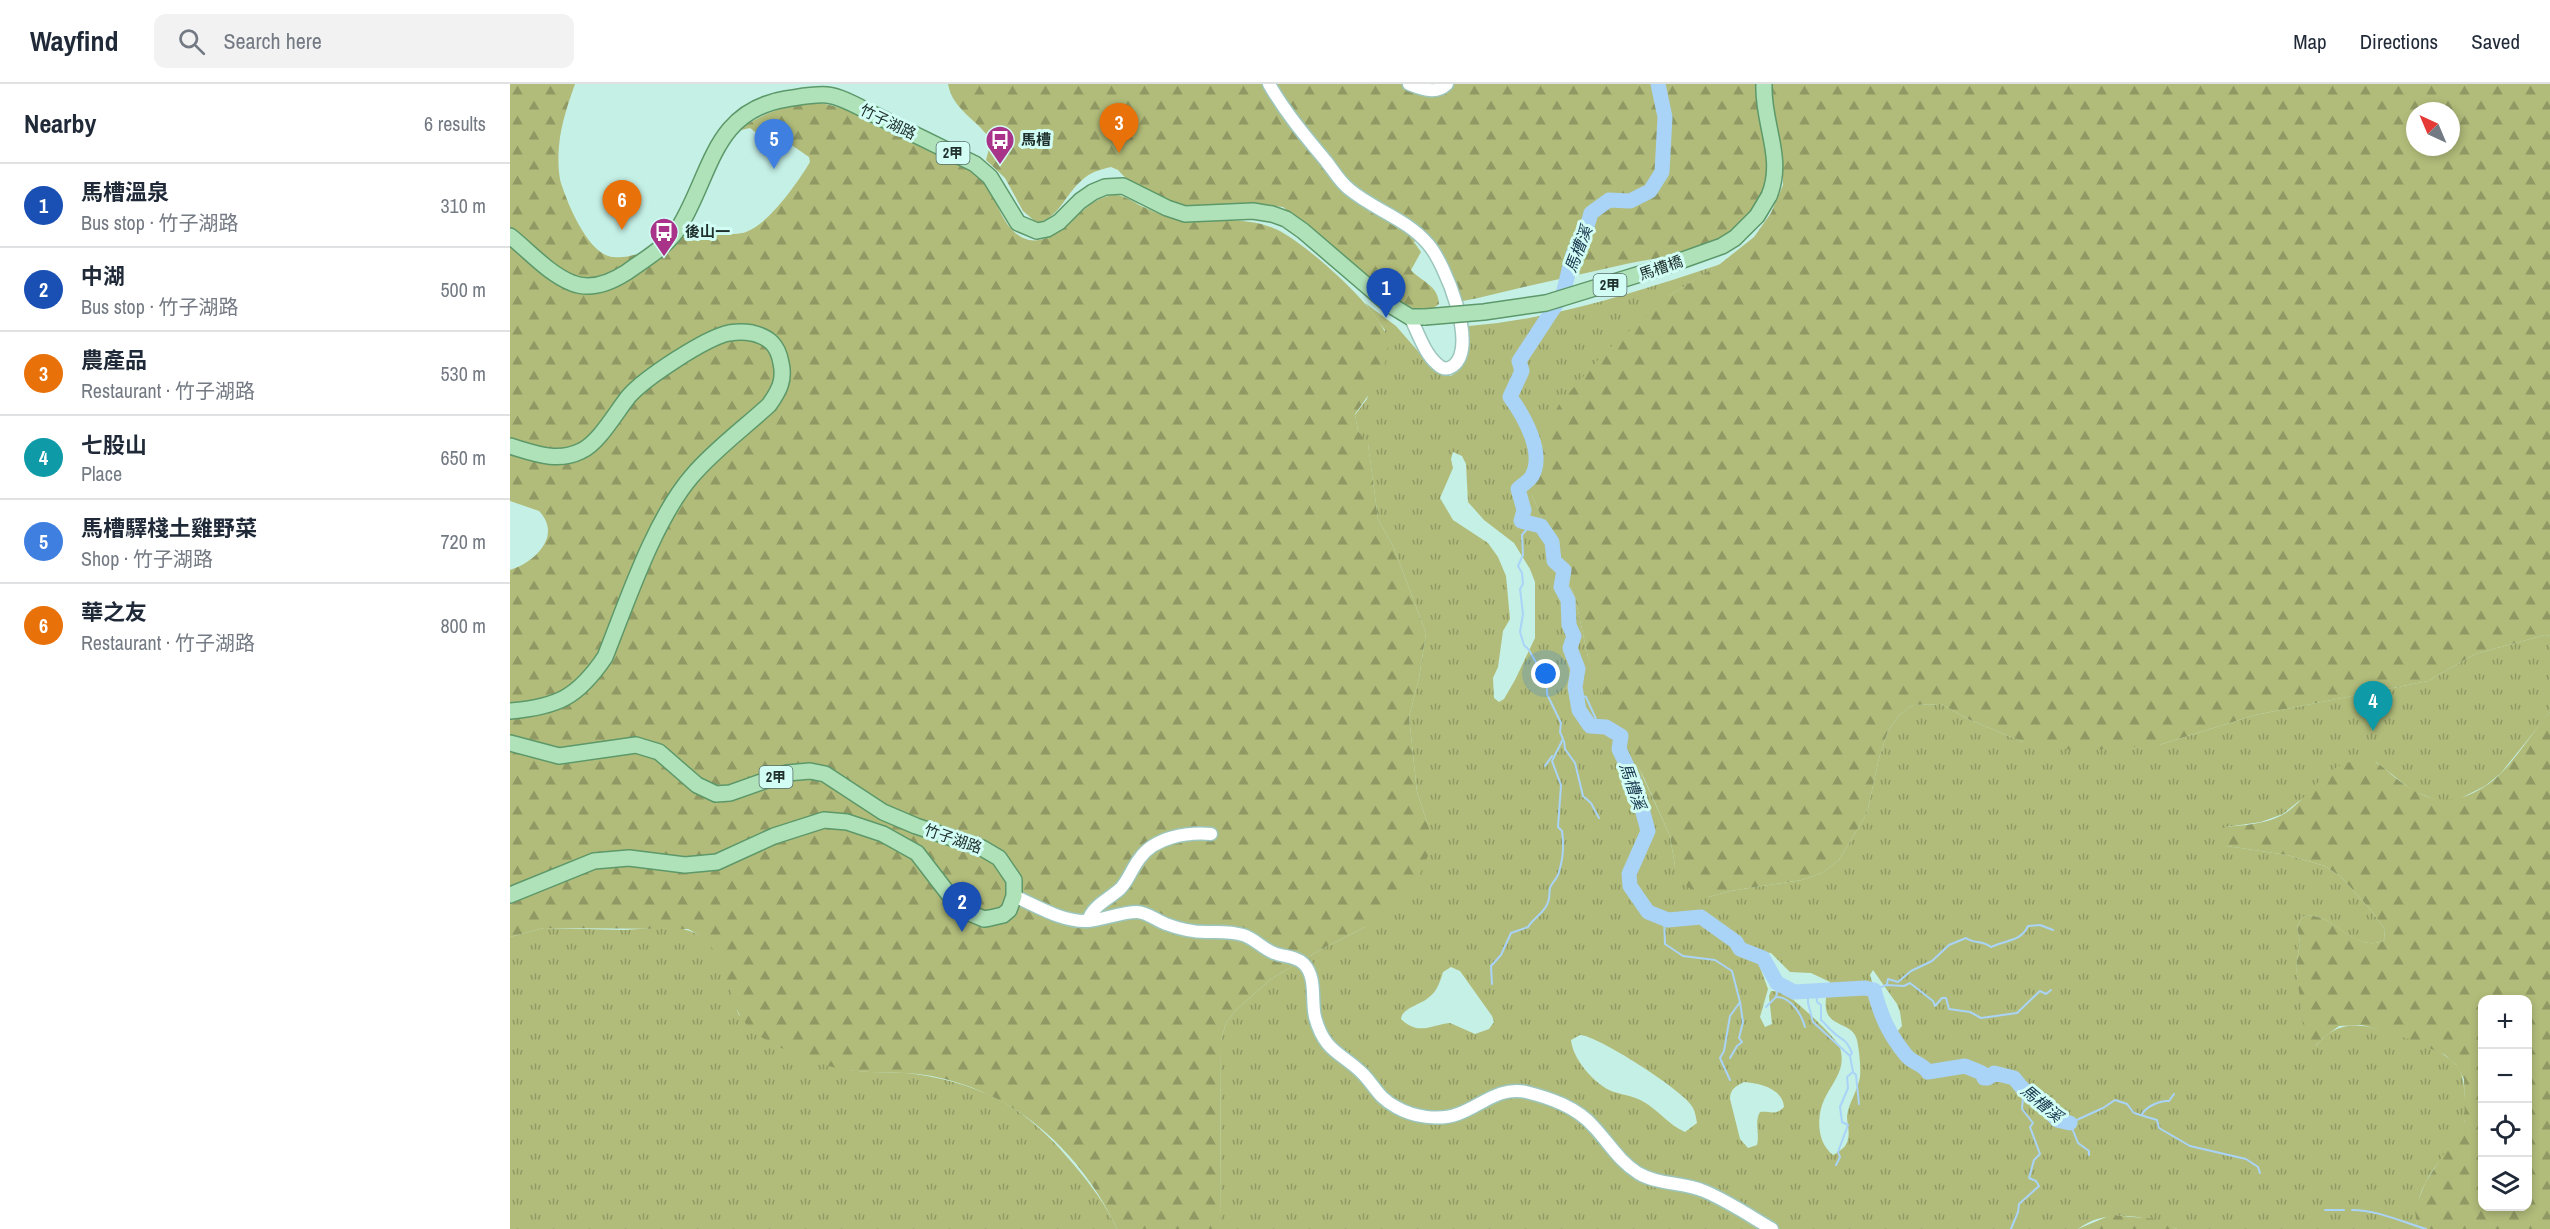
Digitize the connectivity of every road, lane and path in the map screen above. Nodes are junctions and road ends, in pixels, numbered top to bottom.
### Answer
1 (1269, 84) edge
2 (1408, 84) edge
3 (1447, 84) edge
4 (1764, 84) edge
5 (510, 236) edge
6 (1417, 317) junction
7 (510, 446) edge
8 (510, 711) edge
9 (510, 743) edge
10 (1211, 834) dead end
11 (510, 895) edge
12 (1014, 896) junction
13 (1088, 921) junction
14 (1772, 1229) edge

1 - 6 street
2 - 3 street
4 - 6 main road, 馬槽橋 / 2甲, bridge
5 - 6 main road, 竹子湖路 / 2甲
7 - 8 main road
9 - 12 main road, 竹子湖路 / 2甲
10 - 13 street
11 - 12 main road, 竹子湖路
12 - 13 street
13 - 14 street

